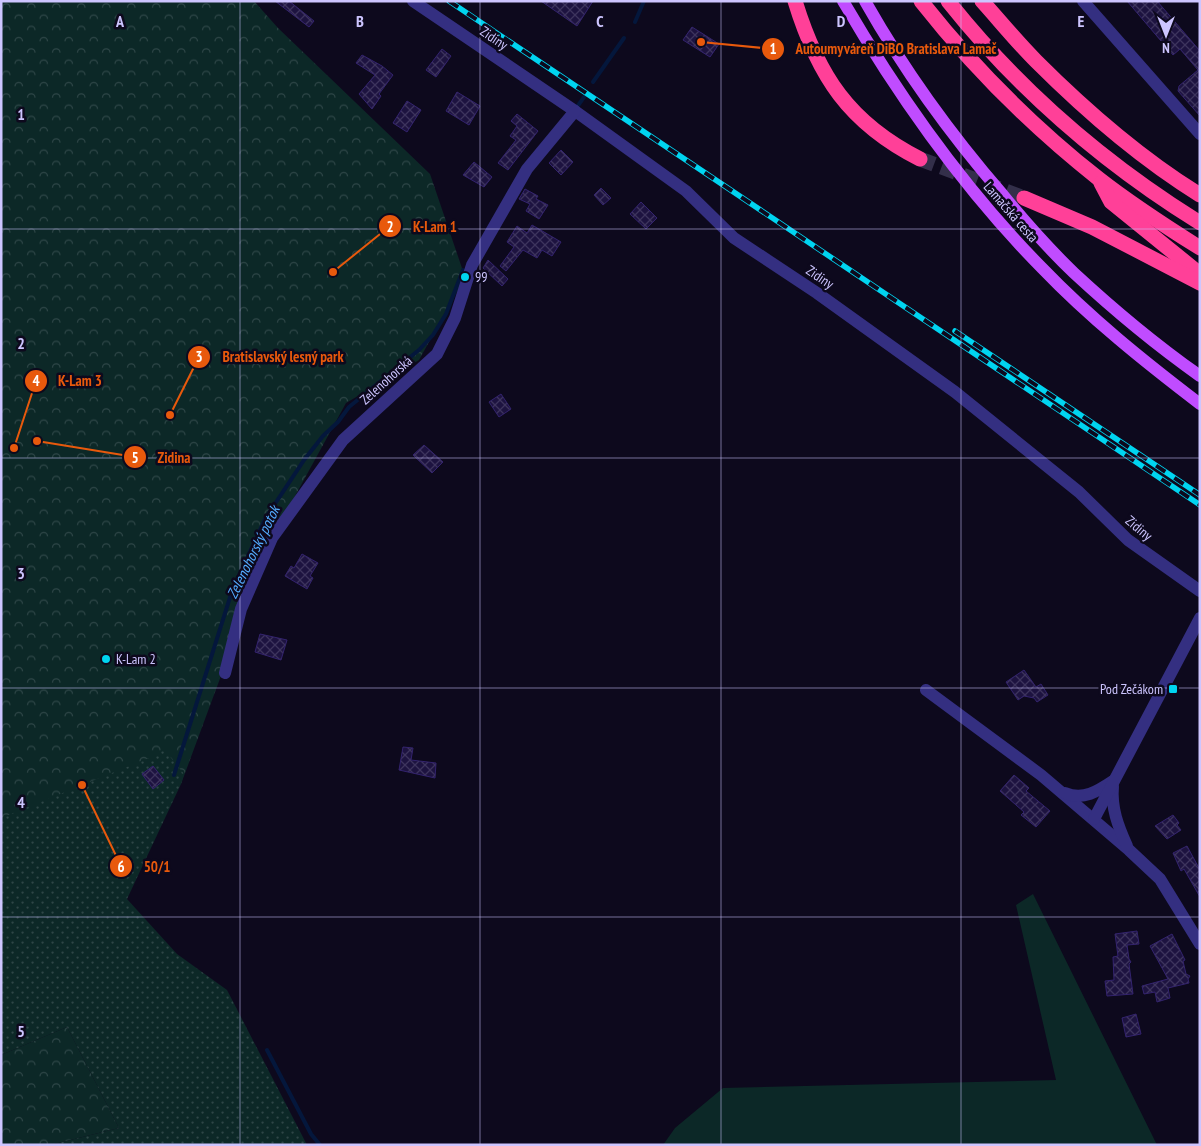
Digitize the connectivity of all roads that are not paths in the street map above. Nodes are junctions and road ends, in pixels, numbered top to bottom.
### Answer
1 (413, 1) edge
2 (795, 1) edge
3 (843, 1) edge
4 (865, 1) edge
5 (921, 1) edge
6 (948, 1) edge
7 (982, 1) edge
8 (1083, 1) edge
9 (575, 111) junction
10 (1200, 134) edge
11 (920, 159) tunnel mouth
12 (1099, 179) junction
13 (1196, 192) edge
14 (1024, 198) tunnel mouth
15 (1200, 223) edge
16 (1200, 248) edge
17 (1200, 274) edge
18 (1200, 283) edge
19 (1200, 376) edge
20 (1200, 404) edge
21 (1200, 592) edge
22 (1199, 620) edge
23 (225, 673) dead end
24 (926, 690) dead end
25 (1113, 781) junction
26 (1061, 791) junction
27 (1094, 819) junction
28 (1129, 850) junction
29 (1200, 944) edge

1 - 9 street, Zidiny
2 - 11 highway
3 - 20 main road, Lamačská cesta
4 - 19 main road, Lamačská cesta
5 - 12 highway
6 - 15 highway
7 - 13 highway
8 - 10 street
9 - 21 street, Zidiny
9 - 23 street, Zelenohorská
12 - 16 highway
12 - 17 highway
14 - 18 highway
22 - 25 street
24 - 26 street
25 - 26 street
25 - 27 street
25 - 28 street
26 - 27 street
27 - 28 street
28 - 29 street

